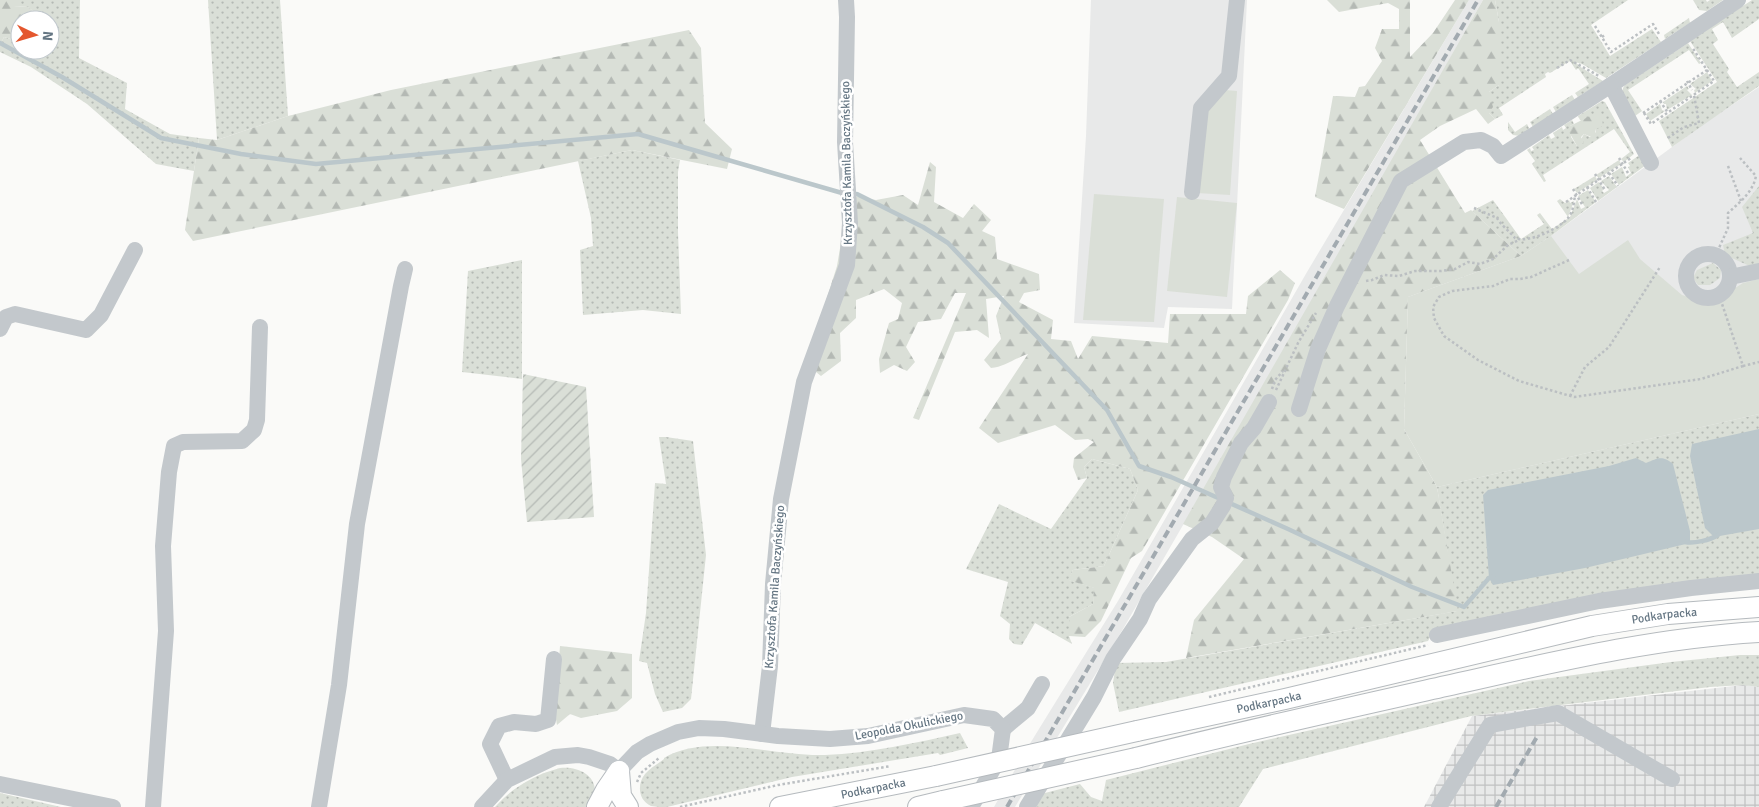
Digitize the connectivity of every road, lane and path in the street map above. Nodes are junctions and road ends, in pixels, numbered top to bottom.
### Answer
1 (846, 0) edge
2 (1237, 0) edge
3 (1738, 0) edge
4 (1595, 26) dead end
5 (1606, 34) dead end
6 (1684, 35) junction
7 (1660, 36) dead end
8 (1602, 37) junction
9 (1557, 68) dead end
10 (1707, 70) junction
11 (1688, 82) junction
12 (1609, 83) junction
13 (1692, 90) dead end
14 (1694, 95) junction
15 (1660, 101) junction
16 (1668, 113) junction
17 (1637, 117) junction
18 (1668, 138) dead end
19 (1636, 155) dead end
20 (1619, 158) dead end
21 (1740, 158) dead end
22 (1651, 163) dead end
23 (1622, 164) junction
24 (1728, 166) dead end
25 (1609, 173) junction
26 (1628, 173) dead end
27 (1595, 174) dead end
28 (1599, 180) junction
29 (1618, 186) dead end
30 (1588, 187) junction
31 (1573, 189) dead end
32 (1605, 190) dead end
33 (1192, 192) dead end
34 (1576, 195) junction
35 (1741, 201) junction
36 (1566, 202) dead end
37 (1596, 202) dead end
38 (1584, 206) dead end
39 (1474, 208) dead end
40 (1519, 240) junction
41 (135, 250) dead end
42 (1718, 257) junction
43 (1569, 260) dead end
44 (1660, 268) dead end
45 (406, 269) dead end
46 (1759, 271) edge
47 (1730, 277) junction
48 (1349, 281) junction
49 (1719, 295) junction
50 (1317, 312) dead end
51 (260, 327) dead end
52 (0, 329) edge
53 (1759, 362) edge
54 (1743, 366) junction
55 (1570, 396) junction
56 (1268, 402) joint
57 (1299, 409) dead end
58 (1759, 581) edge
59 (1759, 607) edge
60 (1759, 632) edge
61 (1437, 635) dead end
62 (554, 659) dead end
63 (1042, 684) dead end
64 (1002, 729) junction
65 (762, 734) junction
66 (655, 752) dead end
67 (891, 766) dead end
68 (620, 771) junction
69 (507, 780) junction
70 (1672, 780) dead end
71 (0, 784) edge
72 (636, 789) dead end
73 (112, 807) edge
74 (154, 807) edge
75 (319, 807) edge
76 (482, 807) edge
77 (597, 807) edge
78 (628, 807) edge
79 (680, 807) edge
80 (780, 807) edge
81 (918, 807) edge
82 (971, 807) edge
83 (1026, 807) edge
84 (1439, 807) edge

1 - 65 street, Krzysztofa Kamila Baczyńskiego
2 - 33 street
3 - 6 street
4 - 8 path
5 - 8 path
6 - 10 path
6 - 12 street
7 - 8 path
9 - 12 path
10 - 11 path
10 - 14 path
11 - 13 path
11 - 15 path
12 - 17 street
12 - 48 street
14 - 16 path
14 - 18 path
15 - 16 path
15 - 17 path
16 - 17 path
17 - 22 street
19 - 23 path
20 - 23 path
21 - 35 path
23 - 25 path
23 - 26 path
24 - 35 path
25 - 28 path
25 - 29 path
27 - 28 path
28 - 30 path
28 - 32 path
30 - 34 path
30 - 37 path
31 - 34 path
34 - 36 path
34 - 38 path
34 - 40 path
35 - 42 path
39 - 40 path
40 - 48 path
41 - 52 street
42 - 47 street
42 - 49 street
43 - 55 path
44 - 55 path
45 - 75 street
46 - 47 street
47 - 49 street
48 - 57 street
49 - 54 path
50 - 56 path
51 - 74 street
53 - 54 path
54 - 55 path
56 - 83 street
58 - 61 street
59 - 80 main road, Podkarpacka, bridge
60 - 81 main road, Podkarpacka, bridge
62 - 69 street
63 - 64 street
64 - 65 street, Leopolda Okulickiego
64 - 82 street
65 - 68 street, Leopolda Okulickiego
66 - 72 path
67 - 79 path
68 - 69 street
68 - 77 main road
68 - 78 main road
69 - 76 street
70 - 84 street
71 - 73 street

